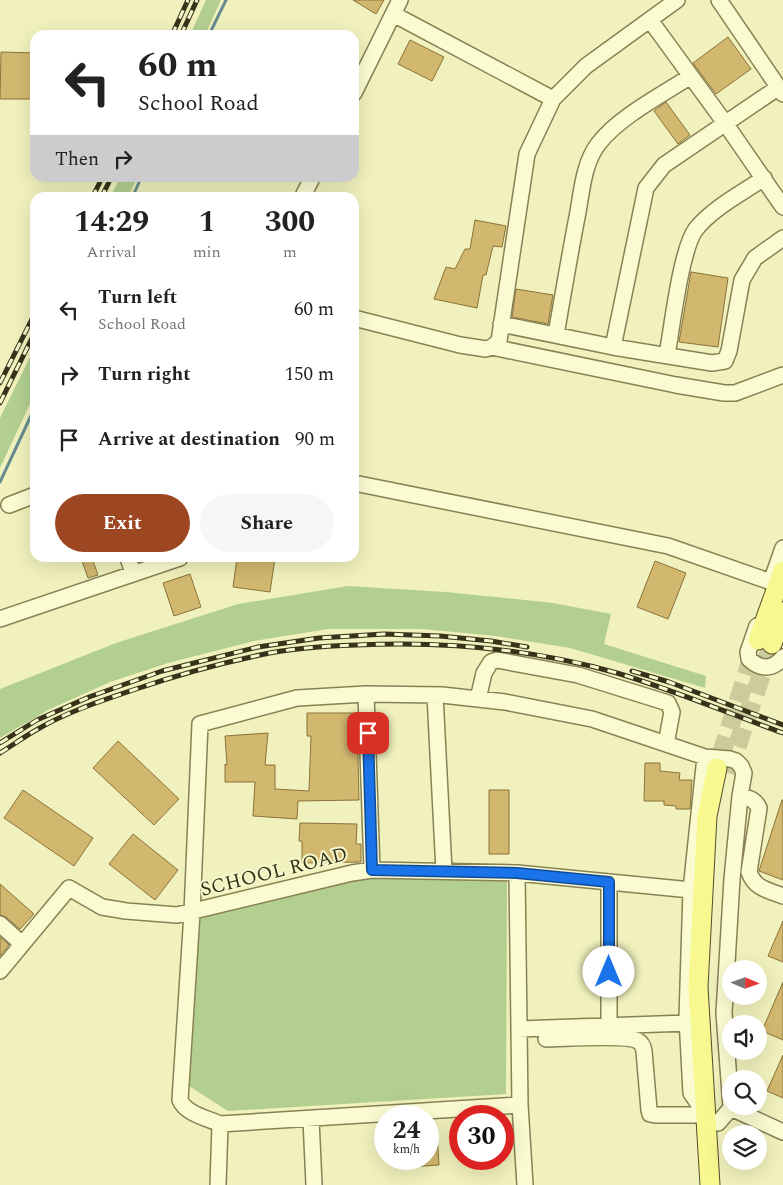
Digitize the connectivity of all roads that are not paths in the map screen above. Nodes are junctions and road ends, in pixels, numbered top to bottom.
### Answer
1 (400, 0) edge
2 (677, 0) edge
3 (719, 0) edge
4 (393, 14) junction
5 (650, 20) junction
6 (691, 76) junction
7 (359, 83) edge
8 (781, 90) edge
9 (553, 99) junction
10 (725, 123) junction
11 (764, 178) junction
12 (783, 207) edge
13 (783, 238) edge
14 (359, 319) edge
15 (501, 324) junction
16 (556, 335) junction
17 (492, 347) junction
18 (612, 347) junction
19 (667, 355) junction
20 (783, 375) edge
21 (359, 484) edge
22 (30, 497) edge
23 (9, 505) dead end
24 (783, 548) edge
25 (130, 562) edge
26 (168, 562) edge
27 (134, 573) junction
28 (777, 576) edge
29 (783, 612) edge
30 (0, 619) edge
31 (771, 647) edge
32 (366, 694) junction
33 (435, 695) junction
34 (478, 699) junction
35 (666, 744) junction
36 (717, 766) junction
37 (740, 796) junction
38 (372, 870) junction
39 (444, 871) junction
40 (517, 873) junction
41 (609, 882) junction
42 (691, 890) junction
43 (783, 896) edge
44 (192, 913) junction
45 (0, 924) edge
46 (22, 944) junction
47 (0, 970) edge
48 (687, 1023) junction
49 (609, 1026) junction
50 (519, 1029) junction
51 (546, 1039) dead end
52 (728, 1070) edge
53 (520, 1105) junction
54 (722, 1113) edge
55 (746, 1115) edge
56 (312, 1119) junction
57 (712, 1119) junction
58 (220, 1124) junction
59 (783, 1132) edge
60 (218, 1185) edge
61 (314, 1185) edge
62 (525, 1185) edge
63 (710, 1185) edge
64 (722, 1185) edge

1 - 4 street
2 - 5 street
3 - 8 street
4 - 7 street
4 - 9 street
5 - 6 street
5 - 9 street
6 - 10 street
6 - 16 street
8 - 10 street
9 - 15 street
10 - 11 street
10 - 18 street
11 - 12 street
11 - 19 street
13 - 19 street
14 - 17 street
15 - 16 street
15 - 17 street
16 - 18 street
17 - 20 street
18 - 19 street
21 - 28 street
22 - 23 street
24 - 28 street
25 - 27 street
26 - 27 street
27 - 30 street
28 - 31 main road
28 - 31 street
29 - 31 main road
32 - 33 street
32 - 38 street
32 - 44 street
33 - 34 street
33 - 39 street
34 - 35 street
34 - 35 street
35 - 36 street
36 - 37 street
36 - 42 street
36 - 57 main road
37 - 43 street
37 - 52 street
38 - 39 street, SCHOOL ROAD
38 - 44 street, SCHOOL ROAD
39 - 40 street, SCHOOL ROAD
40 - 41 street, SCHOOL ROAD
40 - 50 street
41 - 42 street, SCHOOL ROAD
41 - 49 street
42 - 48 street
44 - 46 street, SCHOOL ROAD
44 - 58 street
45 - 46 street
46 - 47 street, SCHOOL ROAD
48 - 49 street
48 - 57 street
49 - 50 street
50 - 53 street
51 - 57 street
53 - 56 street
53 - 62 street
54 - 57 street
55 - 59 street
56 - 58 street
56 - 61 street
57 - 63 main road
57 - 64 main road
58 - 60 street

